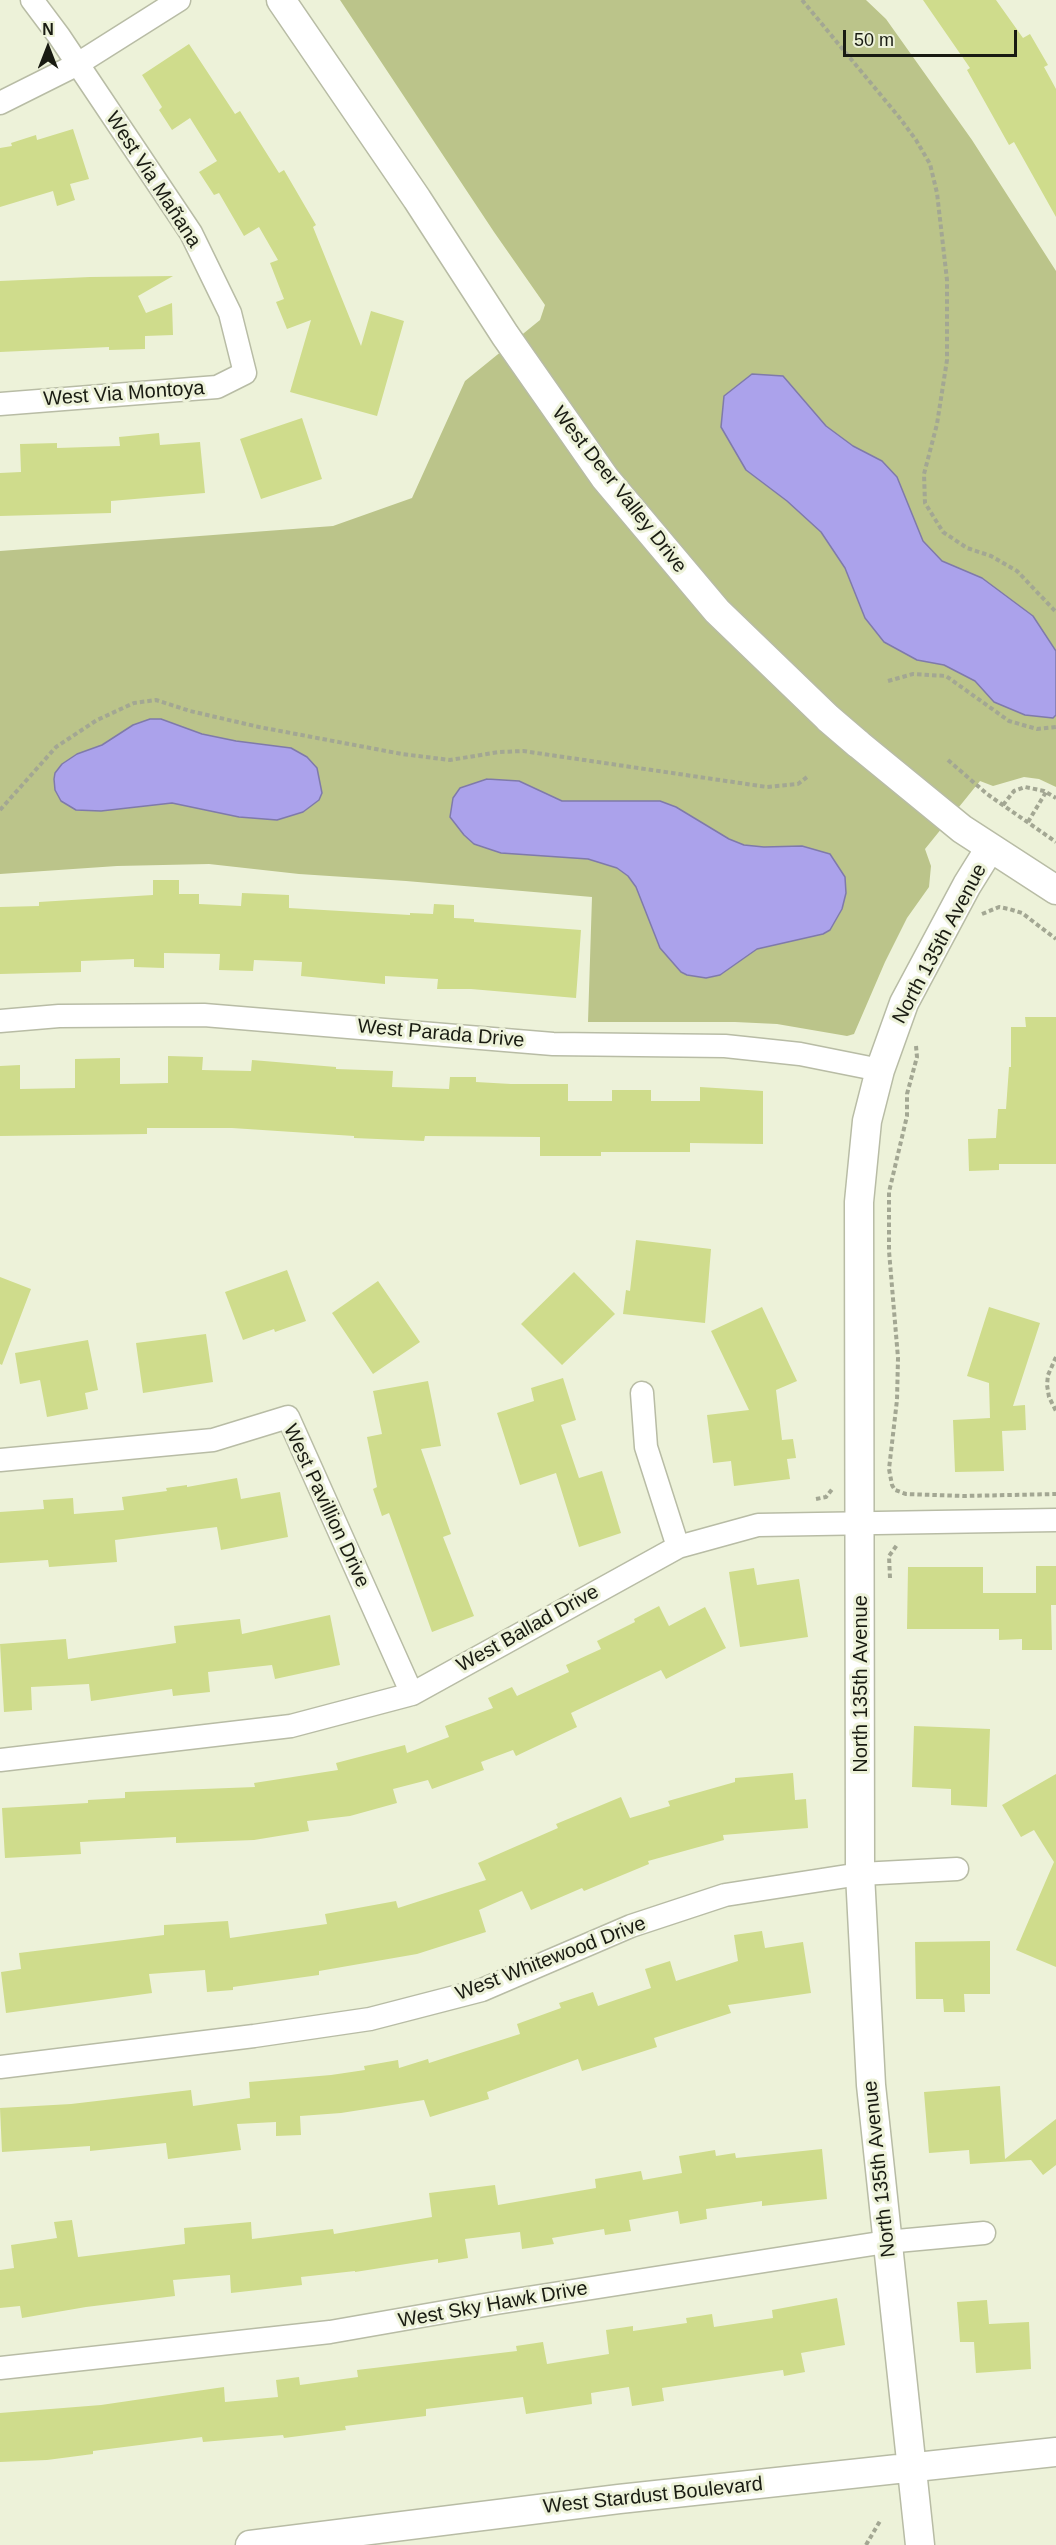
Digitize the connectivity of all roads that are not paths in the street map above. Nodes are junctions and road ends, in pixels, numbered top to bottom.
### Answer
1 (32, 0) edge
2 (179, 0) edge
3 (281, 0) edge
4 (76, 65) junction
5 (0, 103) edge
6 (245, 373) joint
7 (0, 404) edge
8 (990, 848) junction
9 (1056, 890) edge
10 (0, 1020) edge
11 (880, 1070) junction
12 (642, 1392) dead end
13 (0, 1460) edge
14 (1056, 1520) edge
15 (860, 1523) junction
16 (678, 1547) junction
17 (412, 1694) junction
18 (0, 1760) edge
19 (957, 1869) dead end
20 (860, 1874) junction
21 (0, 2067) edge
22 (984, 2232) dead end
23 (886, 2242) junction
24 (0, 2368) edge
25 (1056, 2452) edge
26 (911, 2467) junction
27 (250, 2545) edge
28 (920, 2545) edge

1 - 4 street, West Via Mañana
2 - 4 street
3 - 8 street, West Deer Valley Drive, bridge
4 - 5 street
4 - 6 street, West Via Mañana
6 - 7 street, West Via Montoya
8 - 9 street, West Deer Valley Drive
8 - 11 street, North 135th Avenue
10 - 11 street, West Parada Drive
11 - 15 street, North 135th Avenue
12 - 16 street
13 - 17 street, West Pavillion Drive
14 - 15 street, West Ballad Drive
15 - 16 street, West Ballad Drive
15 - 20 street, North 135th Avenue
16 - 17 street, West Ballad Drive
17 - 18 street, West Ballad Drive
19 - 20 street, West Whitewood Drive
20 - 21 street, West Whitewood Drive
20 - 23 street, North 135th Avenue
22 - 23 street, West Sky Hawk Drive
23 - 24 street, West Sky Hawk Drive
23 - 26 street, North 135th Avenue
25 - 26 street, West Stardust Boulevard
26 - 27 street, West Stardust Boulevard
26 - 28 street, North 135th Avenue

